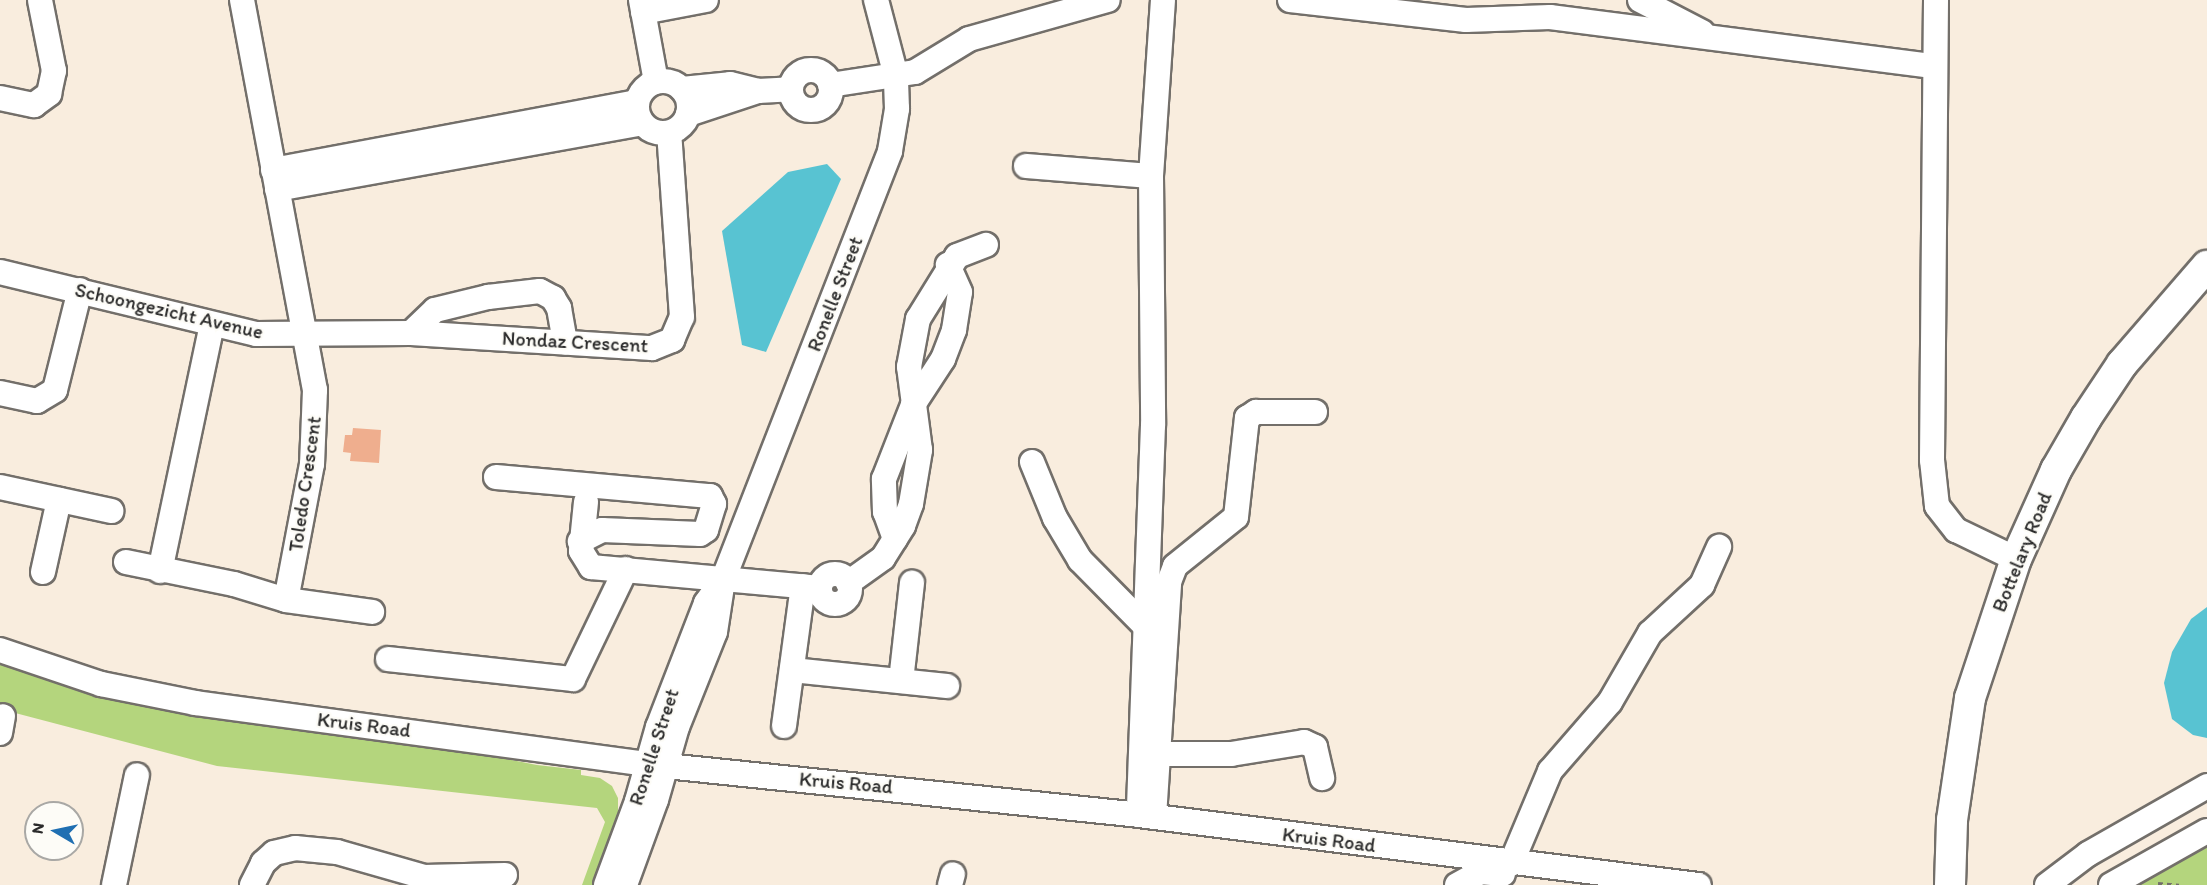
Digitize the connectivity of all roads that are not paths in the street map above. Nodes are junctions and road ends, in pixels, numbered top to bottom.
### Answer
1 (40, 0) edge
2 (242, 0) edge
3 (706, 0) edge
4 (876, 0) edge
5 (1108, 0) edge
6 (1163, 0) edge
7 (1290, 0) edge
8 (1524, 0) edge
9 (1640, 0) edge
10 (1936, 0) edge
11 (642, 6) edge
12 (1502, 18) junction
13 (1709, 37) junction
14 (1935, 66) junction
15 (896, 76) junction
16 (656, 82) junction
17 (682, 89) junction
18 (758, 91) junction
19 (0, 98) edge
20 (640, 112) junction
21 (688, 114) junction
22 (669, 133) junction
23 (1026, 166) dead end
24 (1151, 176) junction
25 (275, 180) junction
26 (986, 245) dead end
27 (948, 265) junction
28 (2207, 266) edge
29 (0, 272) edge
30 (80, 291) junction
31 (212, 324) junction
32 (303, 332) junction
33 (411, 333) junction
34 (565, 342) junction
35 (0, 393) edge
36 (913, 405) junction
37 (1315, 412) dead end
38 (1032, 462) dead end
39 (496, 477) dead end
40 (0, 487) edge
41 (587, 493) junction
42 (59, 500) junction
43 (111, 512) dead end
44 (602, 530) junction
45 (895, 539) junction
46 (580, 541) junction
47 (1719, 547) dead end
48 (2016, 559) junction
49 (126, 562) dead end
50 (626, 569) junction
51 (160, 571) junction
52 (43, 572) dead end
53 (723, 580) junction
54 (912, 583) dead end
55 (812, 587) junction
56 (286, 600) junction
57 (372, 612) dead end
58 (1144, 625) junction
59 (0, 650) edge
60 (388, 659) dead end
61 (792, 670) junction
62 (901, 681) junction
63 (947, 686) dead end
64 (784, 726) dead end
65 (1160, 754) junction
66 (657, 766) junction
67 (137, 775) dead end
68 (1322, 778) dead end
69 (2207, 786) edge
70 (1147, 816) junction
71 (2207, 831) edge
72 (1431, 852) junction
73 (1511, 864) junction
74 (505, 875) dead end
75 (1658, 880) junction
76 (445, 881) edge
77 (114, 885) edge
78 (252, 885) edge
79 (606, 885) edge
80 (625, 885) edge
81 (1446, 885) edge
82 (1456, 885) edge
83 (1699, 885) edge
84 (1950, 885) edge
85 (2047, 885) edge
86 (2111, 885) edge

1 - 19 street
2 - 25 street
3 - 11 street
4 - 15 street, Ronelle Street
5 - 15 street
6 - 24 street
7 - 12 street
8 - 12 street
9 - 13 street
10 - 14 street
11 - 16 street
12 - 13 street
13 - 14 street
14 - 48 street
15 - 18 street
15 - 53 street, Ronelle Street
16 - 17 street
16 - 20 street
17 - 18 street
17 - 21 street
18 - 21 street
20 - 22 street
20 - 25 street
21 - 22 street
22 - 34 street, Nondaz Crescent
23 - 24 street
24 - 58 street
25 - 32 street
26 - 27 street
27 - 36 street
27 - 36 street
28 - 48 main road, Bottelary Road
29 - 30 street, Schoongezicht Avenue
30 - 31 street, Schoongezicht Avenue
30 - 35 street
31 - 32 street, Schoongezicht Avenue
31 - 51 street
32 - 33 street, Nondaz Crescent
32 - 56 street, Toledo Crescent
33 - 34 street, Nondaz Crescent
33 - 34 street
36 - 45 street
36 - 45 street
37 - 65 street
38 - 58 street
39 - 41 street
40 - 42 street
41 - 44 street
41 - 44 street
41 - 46 street
42 - 43 street
42 - 52 street
44 - 46 street
44 - 50 street
45 - 55 street
46 - 50 street
47 - 73 street
48 - 84 main road, Bottelary Road
49 - 51 street
50 - 53 street
50 - 60 street
51 - 56 street
53 - 55 street
53 - 66 street, Ronelle Street
54 - 62 street
55 - 61 street
56 - 57 street
58 - 70 street
59 - 66 street, Kruis Road
61 - 62 street
61 - 64 street
62 - 63 street
65 - 68 street
65 - 70 street
66 - 70 street, Kruis Road
66 - 79 street, Ronelle Street
66 - 80 street, Ronelle Street
67 - 77 street
69 - 85 street
70 - 72 street, Kruis Road
71 - 86 street
72 - 73 street, Kruis Road
72 - 81 street
73 - 75 street, Kruis Road
74 - 76 street
75 - 82 street
75 - 83 street, Kruis Road
76 - 78 street

